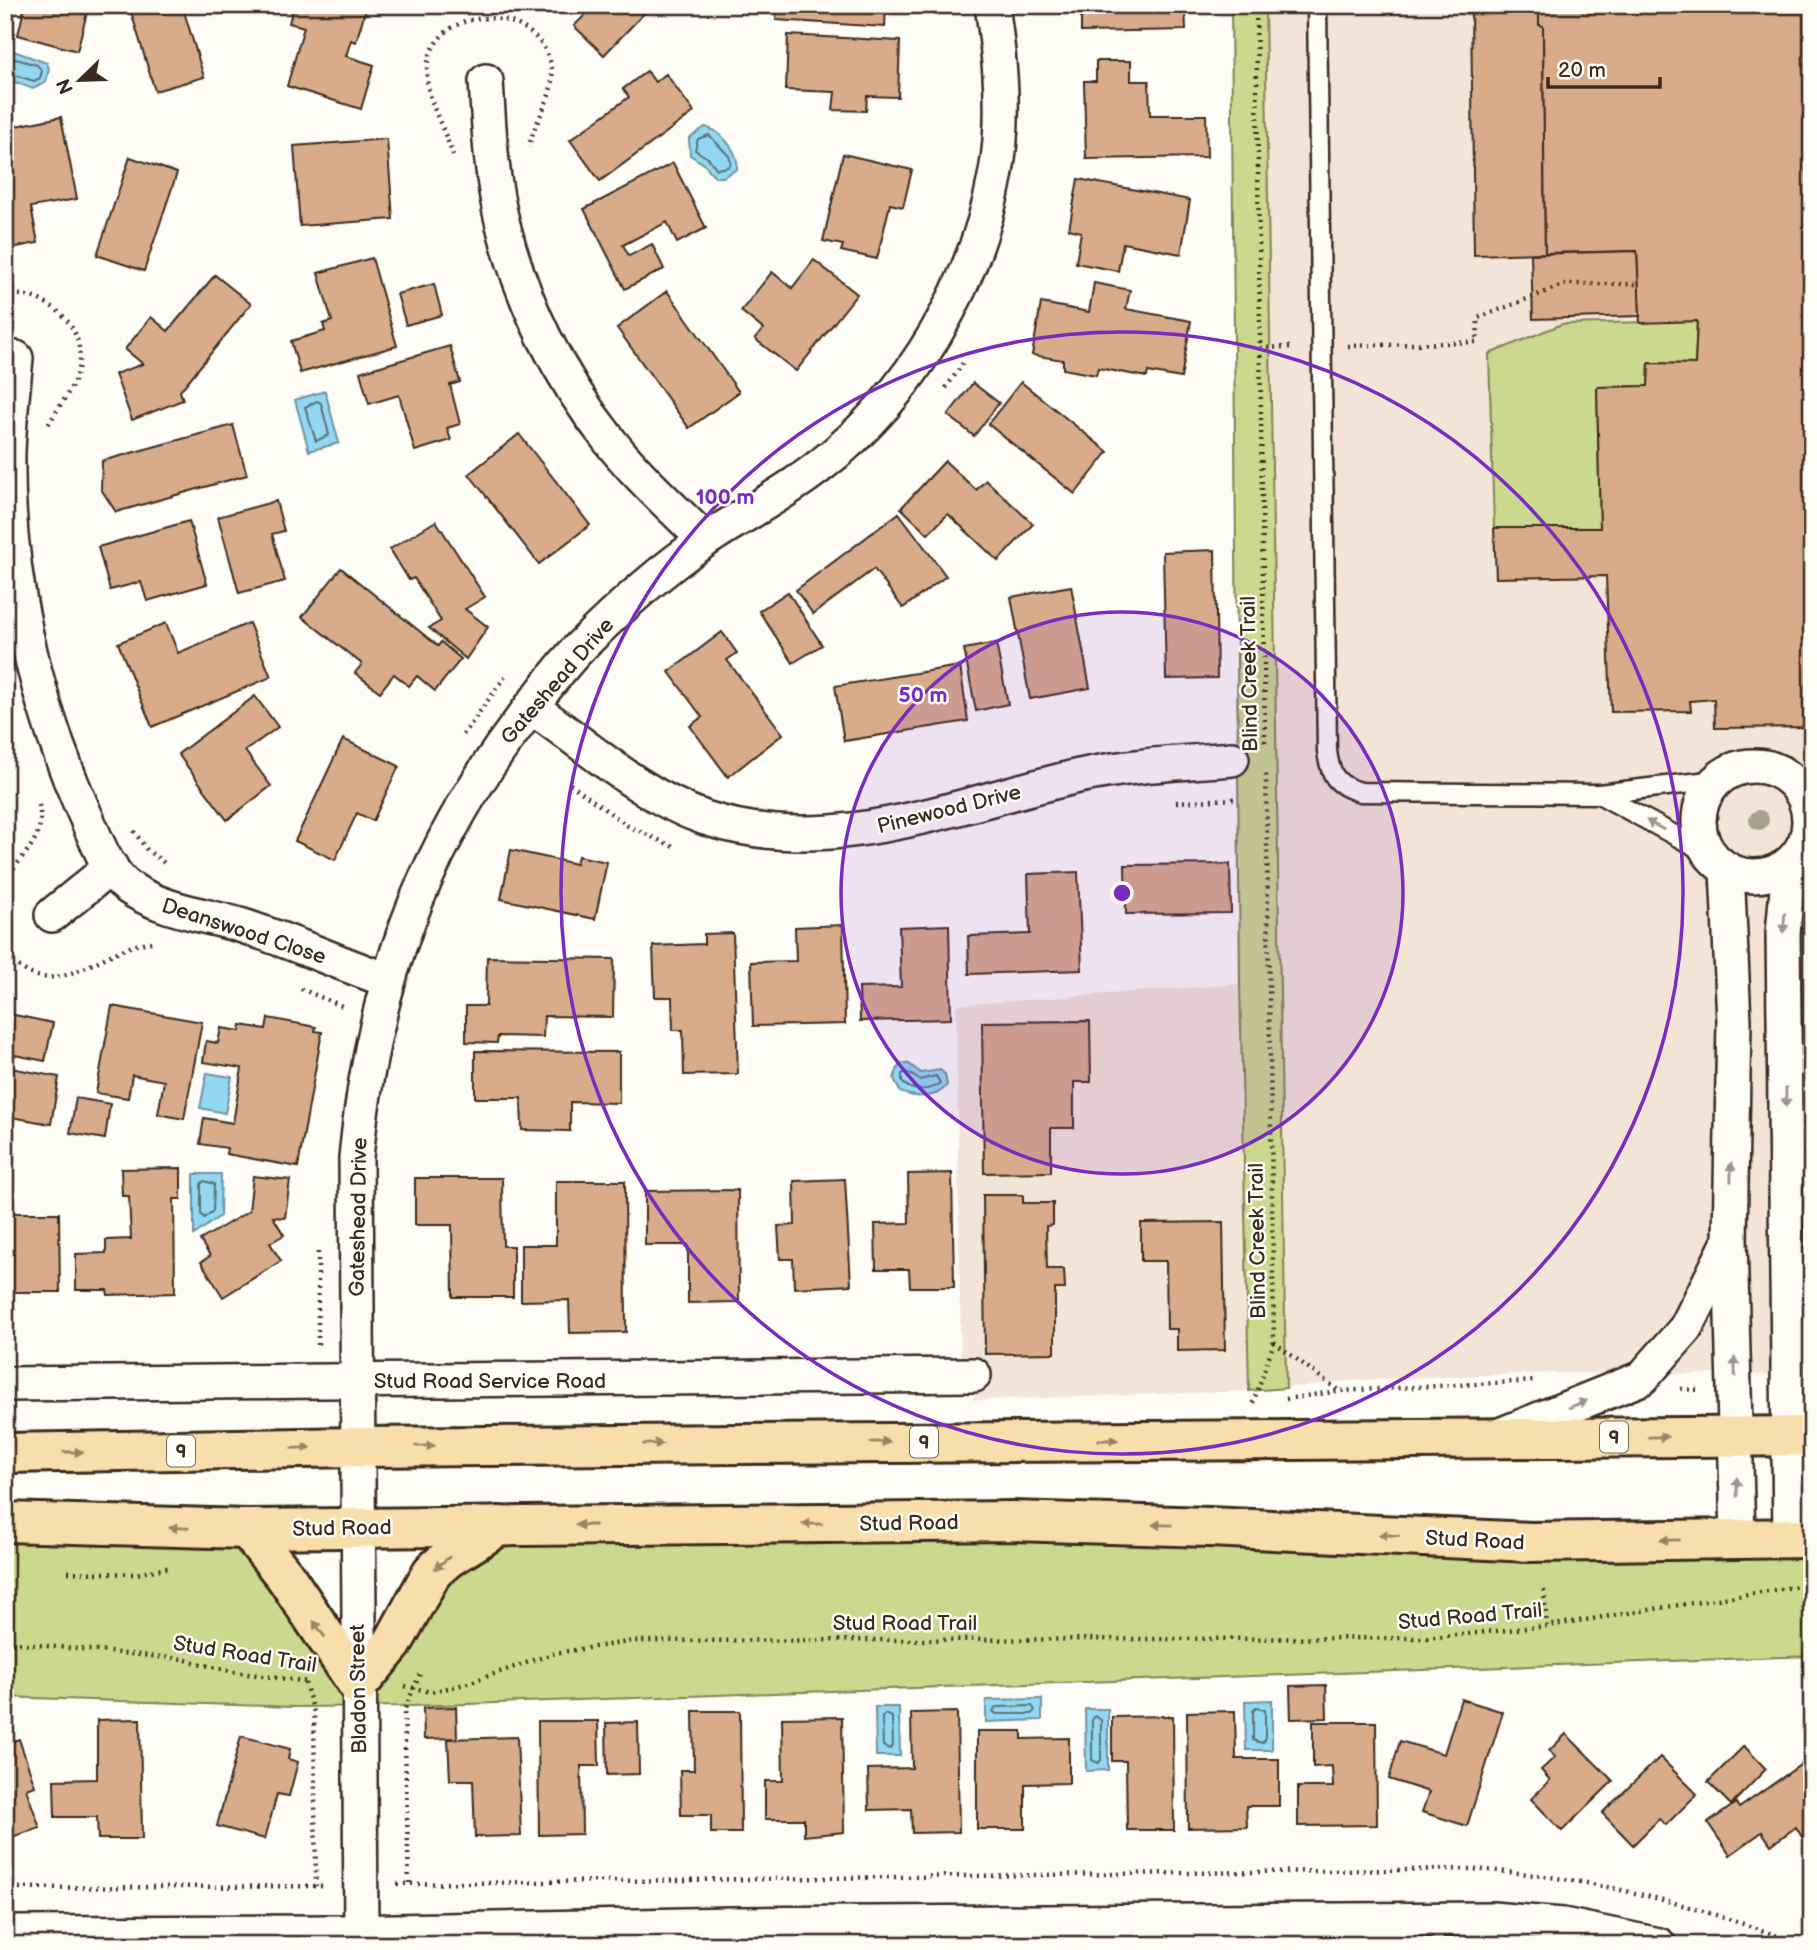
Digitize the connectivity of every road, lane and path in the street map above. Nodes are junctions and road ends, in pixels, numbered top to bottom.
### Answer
1 (992, 5) edge
2 (1256, 5) edge
3 (1317, 5) edge
4 (486, 82) dead end
5 (1639, 284) dead end
6 (5, 295) edge
7 (1324, 347) junction
8 (1260, 348) junction
9 (16, 358) dead end
10 (46, 432) dead end
11 (705, 540) junction
12 (531, 707) junction
13 (1232, 758) dead end
14 (1717, 780) junction
15 (1802, 782) edge
16 (1599, 794) junction
17 (38, 798) dead end
18 (128, 820) dead end
19 (1810, 825) edge
20 (1796, 857) junction
21 (1719, 862) junction
22 (111, 867) junction
23 (177, 870) dead end
24 (5, 880) edge
25 (52, 915) dead end
26 (163, 943) dead end
27 (5, 950) edge
28 (387, 980) junction
29 (292, 985) dead end
30 (342, 1006) dead end
31 (1730, 1240) junction
32 (1789, 1293) junction
33 (1812, 1328) edge
34 (974, 1376) dead end
35 (356, 1382) junction
36 (5, 1384) edge
37 (1253, 1404) dead end
38 (1736, 1436) junction
39 (1800, 1436) edge
40 (1492, 1438) junction
41 (357, 1447) junction
42 (5, 1453) edge
43 (5, 1522) edge
44 (499, 1526) junction
45 (357, 1528) junction
46 (247, 1529) junction
47 (1801, 1538) edge
48 (1738, 1539) junction
49 (175, 1567) dead end
50 (68, 1572) dead end
51 (1812, 1584) edge
52 (1544, 1590) dead end
53 (1547, 1626) junction
54 (5, 1642) edge
55 (425, 1665) dead end
56 (300, 1670) dead end
57 (305, 1682) junction
58 (358, 1685) junction
59 (413, 1688) junction
60 (410, 1883) junction
61 (397, 1884) dead end
62 (316, 1886) junction
63 (326, 1886) dead end
64 (5, 1888) edge
65 (361, 1931) junction
66 (5, 1933) edge
67 (1099, 1934) edge
68 (579, 1936) edge
69 (1646, 1943) edge
70 (1801, 1945) edge

1 - 11 street, Gateshead Drive
2 - 8 path, Blind Creek Trail
3 - 7 lane
4 - 11 street
5 - 7 path
6 - 10 path
7 - 8 path
7 - 16 lane
8 - 37 path, Blind Creek Trail
9 - 22 street, Deanswood Close
11 - 12 street, Gateshead Drive
12 - 13 street, Pinewood Drive
12 - 28 street, Gateshead Drive
14 - 15 street
14 - 16 lane
14 - 21 street
15 - 19 street
21 -> 16 lane
17 - 24 path
18 - 23 path
19 - 20 street
20 - 21 street
20 -> 32 street
31 -> 21 street
22 - 25 street
22 - 28 street, Deanswood Close
26 - 27 path
28 - 35 street, Gateshead Drive
29 - 30 path
38 -> 31 street
40 -> 31 street
32 - 33 street
32 - 39 street
34 - 35 street, Stud Road Service Road
35 - 36 street, Stud Road Service Road
35 - 41 street, Gateshead Drive
38 - 39 main road, 9
40 -> 38 main road, 9
48 -> 38 street
39 - 47 street
41 -> 40 main road, 9
42 -> 41 main road, 9
41 - 45 street, Bladon Street
46 -> 43 main road, Stud Road
44 - 45 main road, Stud Road
48 -> 44 main road, Stud Road
44 -> 58 main road
45 - 46 main road, Stud Road
45 - 58 street, Bladon Street
58 -> 46 main road
47 - 48 main road, Stud Road
49 - 50 path
51 - 53 path, Stud Road Trail
52 - 53 path
53 - 59 path, Stud Road Trail
54 - 57 path, Stud Road Trail
55 - 59 path
56 - 57 path
57 - 58 path, Stud Road Trail
57 - 62 path
58 - 59 path, Stud Road Trail
58 - 65 street, Bladon Street
59 - 60 path
60 - 61 path
60 - 70 path
62 - 63 path
62 - 64 path
65 - 66 street
65 - 68 street
67 - 68 street
67 - 69 street

